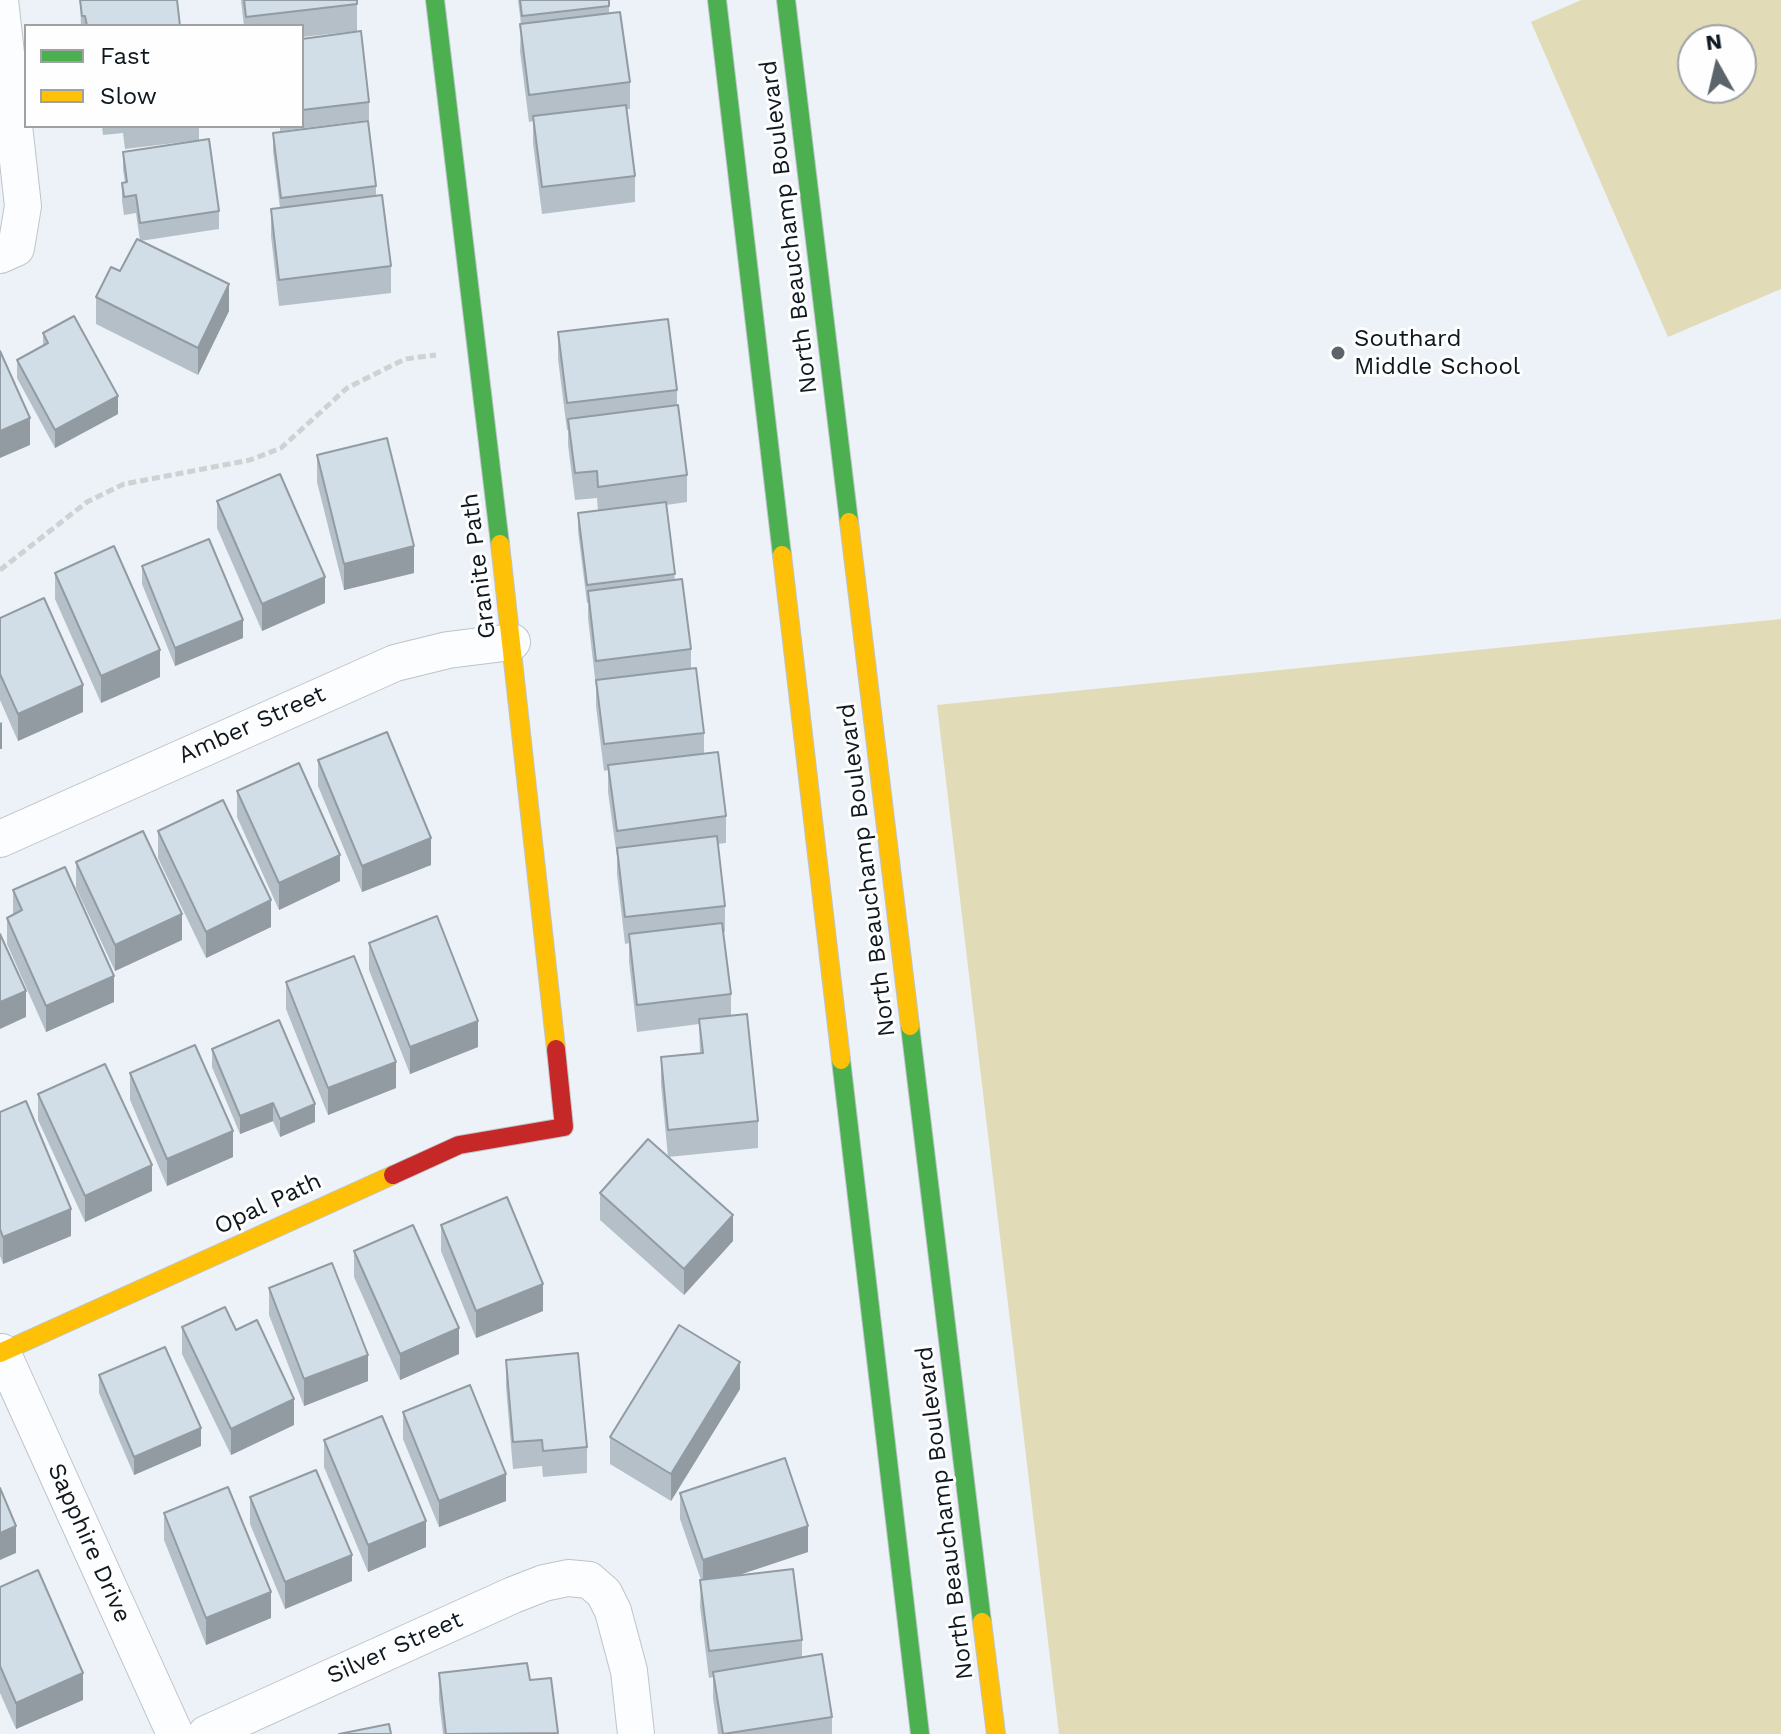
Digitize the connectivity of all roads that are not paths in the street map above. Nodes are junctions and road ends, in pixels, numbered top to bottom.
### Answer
1 (0, 0) edge
2 (435, 0) edge
3 (717, 0) edge
4 (786, 0) edge
5 (0, 255) edge
6 (512, 642) junction
7 (0, 839) edge
8 (564, 1127) joint
9 (1, 1353) edge
10 (175, 1734) edge
11 (206, 1734) edge
12 (636, 1734) edge
13 (920, 1734) edge
14 (996, 1734) edge

1 - 5 street
2 - 6 street, Granite Path
3 - 13 street, North Beauchamp Boulevard
4 - 14 street, North Beauchamp Boulevard
6 - 7 street, Amber Street
6 - 8 street, Granite Path
8 - 9 street, Opal Path
9 - 10 street, Sapphire Drive
11 - 12 street, Silver Street

